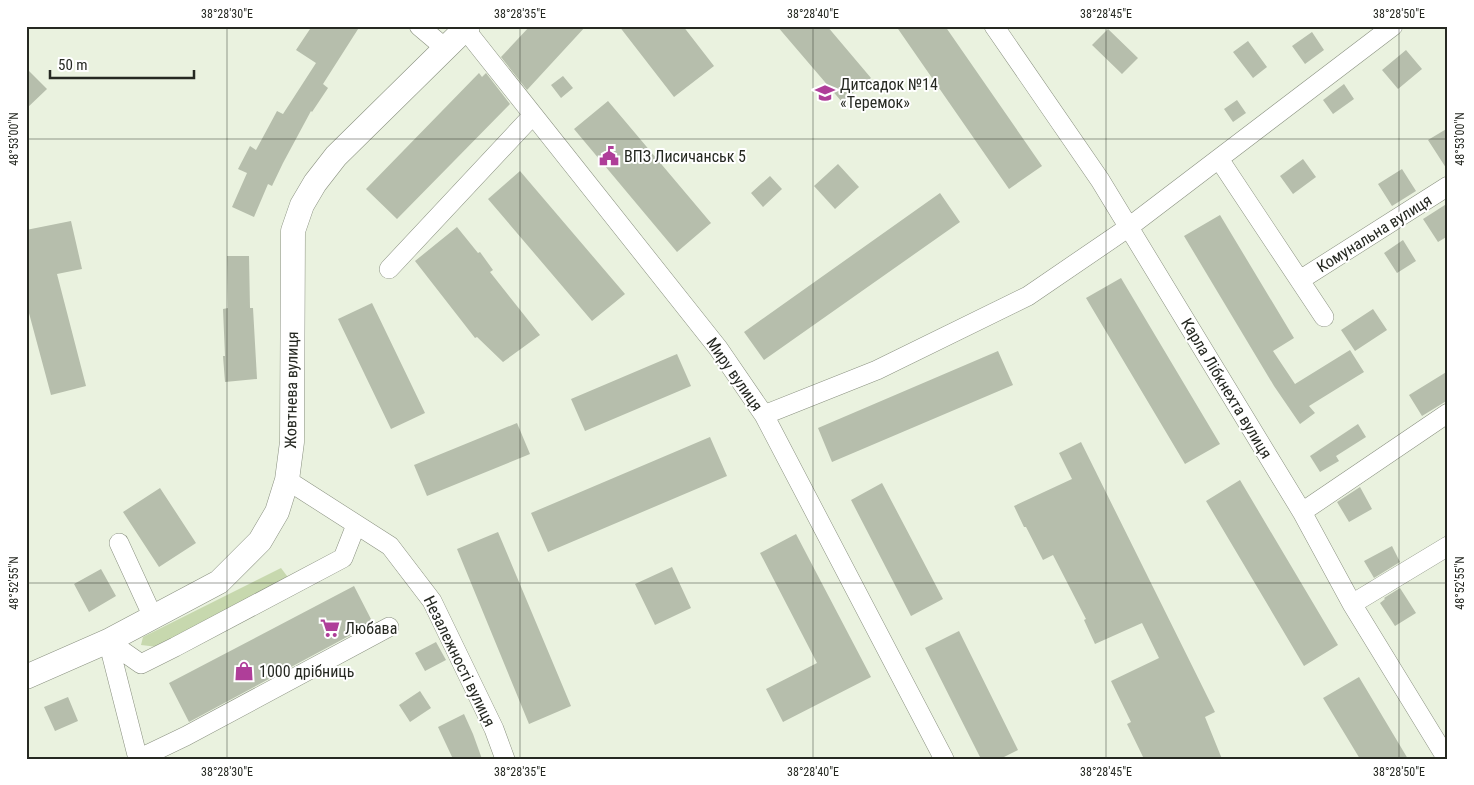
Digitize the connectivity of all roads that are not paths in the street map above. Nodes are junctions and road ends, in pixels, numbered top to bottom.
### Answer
1 (419, 26) edge
2 (994, 26) edge
3 (1393, 26) edge
4 (467, 27) edge
5 (445, 48) junction
6 (533, 114) junction
7 (1220, 159) junction
8 (1448, 186) edge
9 (1129, 227) junction
10 (389, 269) dead end
11 (1300, 280) junction
12 (1324, 317) dead end
13 (1448, 413) edge
14 (764, 415) junction
15 (287, 480) junction
16 (1302, 512) junction
17 (356, 525) junction
18 (119, 544) dead end
19 (1448, 546) edge
20 (1352, 604) junction
21 (153, 617) junction
22 (389, 627) dead end
23 (108, 641) junction
24 (26, 678) edge
25 (138, 759) edge
26 (504, 759) edge
27 (944, 759) edge
28 (1447, 759) edge

1 - 5 street
2 - 9 street, Карла Лібкнехта вулиця
3 - 7 street
4 - 5 main road, Жовтнева вулиця
4 - 6 street, Миру вулиця
5 - 15 main road, Жовтнева вулиця
6 - 10 street
6 - 14 street, Миру вулиця
7 - 9 street
7 - 11 street
8 - 11 street, Комунальна вулиця
9 - 14 street
9 - 16 street, Карла Лібкнехта вулиця
11 - 12 street
13 - 16 street
14 - 27 street, Миру вулиця
15 - 17 street, Незалежності вулиця
15 - 21 main road, Жовтнева вулиця
16 - 20 street, Карла Лібкнехта вулиця
17 - 23 street
17 - 26 street, Незалежності вулиця
18 - 21 street
19 - 20 street
20 - 28 street, Карла Лібкнехта вулиця
21 - 23 main road, Жовтнева вулиця
22 - 25 street
23 - 24 main road, Жовтнева вулиця
23 - 25 street

